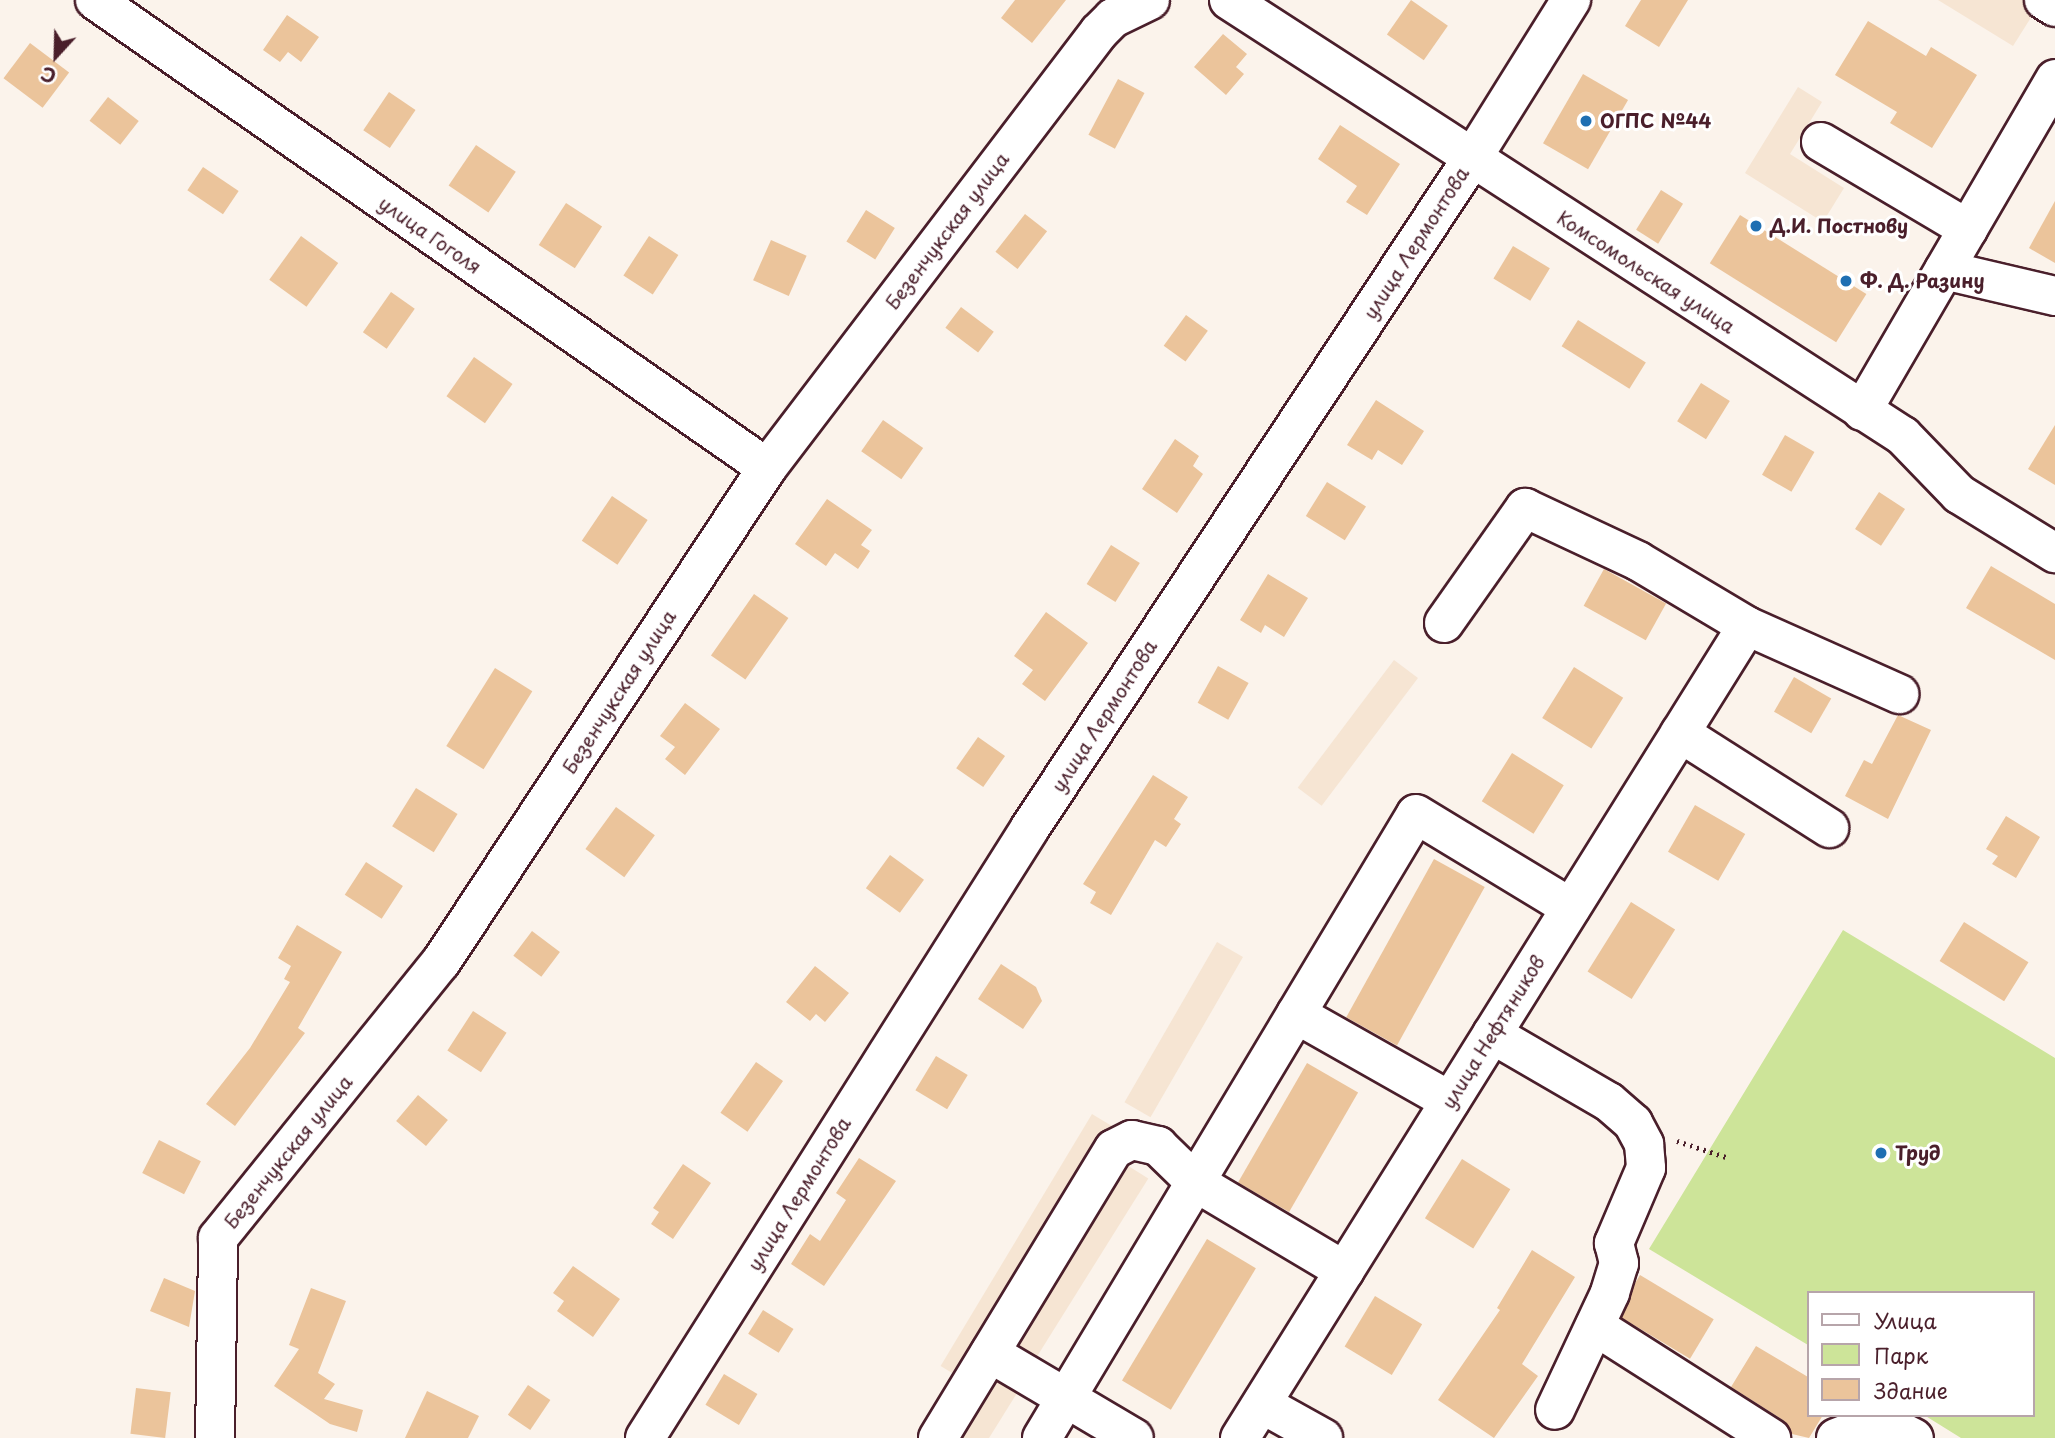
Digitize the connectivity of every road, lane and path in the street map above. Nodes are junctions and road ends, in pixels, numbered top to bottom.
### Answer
1 (95, 0) edge
2 (1150, 0) edge
3 (1229, 0) edge
4 (1571, 0) edge
5 (2044, 0) edge
6 (2055, 7) edge
7 (2055, 79) edge
8 (1821, 142) dead end
9 (1471, 160) junction
10 (1968, 229) junction
11 (1944, 271) junction
12 (2055, 296) edge
13 (1862, 411) junction
14 (767, 468) junction
15 (2055, 553) edge
16 (1444, 623) dead end
17 (1747, 626) junction
18 (1899, 694) dead end
19 (1680, 733) junction
20 (1829, 828) dead end
21 (1571, 908) junction
22 (1296, 1014) junction
23 (1492, 1034) junction
24 (1450, 1101) junction
25 (1195, 1182) junction
26 (1345, 1270) junction
27 (1595, 1326) junction
28 (990, 1353) junction
29 (1066, 1397) junction
30 (1262, 1404) junction
31 (1555, 1410) dead end
32 (220, 1437) edge
33 (645, 1438) edge
34 (938, 1438) edge
35 (1041, 1438) edge
36 (1134, 1438) edge
37 (1240, 1438) edge
38 (1324, 1438) edge
39 (1771, 1438) edge
40 (1836, 1438) edge
41 (1914, 1438) edge

1 - 14 street, улица Гоголя
2 - 14 street, Безенчукская улица
3 - 9 street, Комсомольская улица
4 - 9 street, улица Лермонтова
5 - 6 street
7 - 10 street
8 - 10 street
9 - 13 street, Комсомольская улица
9 - 33 street, улица Лермонтова
10 - 11 street
11 - 12 street
11 - 13 street
13 - 15 street, Комсомольская улица
14 - 32 street, Безенчукская улица
16 - 17 street
17 - 18 street
17 - 19 street, улица Нефтяников
19 - 20 street
19 - 21 street, улица Нефтяников
21 - 22 street
21 - 23 street, улица Нефтяников
22 - 24 street
22 - 25 street
23 - 24 street, улица Нефтяников
23 - 27 street
24 - 26 street, улица Нефтяников
25 - 26 street
25 - 28 street
25 - 29 street
26 - 30 street, улица Нефтяников
27 - 31 street
27 - 39 street
28 - 29 street
28 - 34 street
29 - 35 street
29 - 36 street
30 - 37 street, улица Нефтяников
30 - 38 street
40 - 41 street

